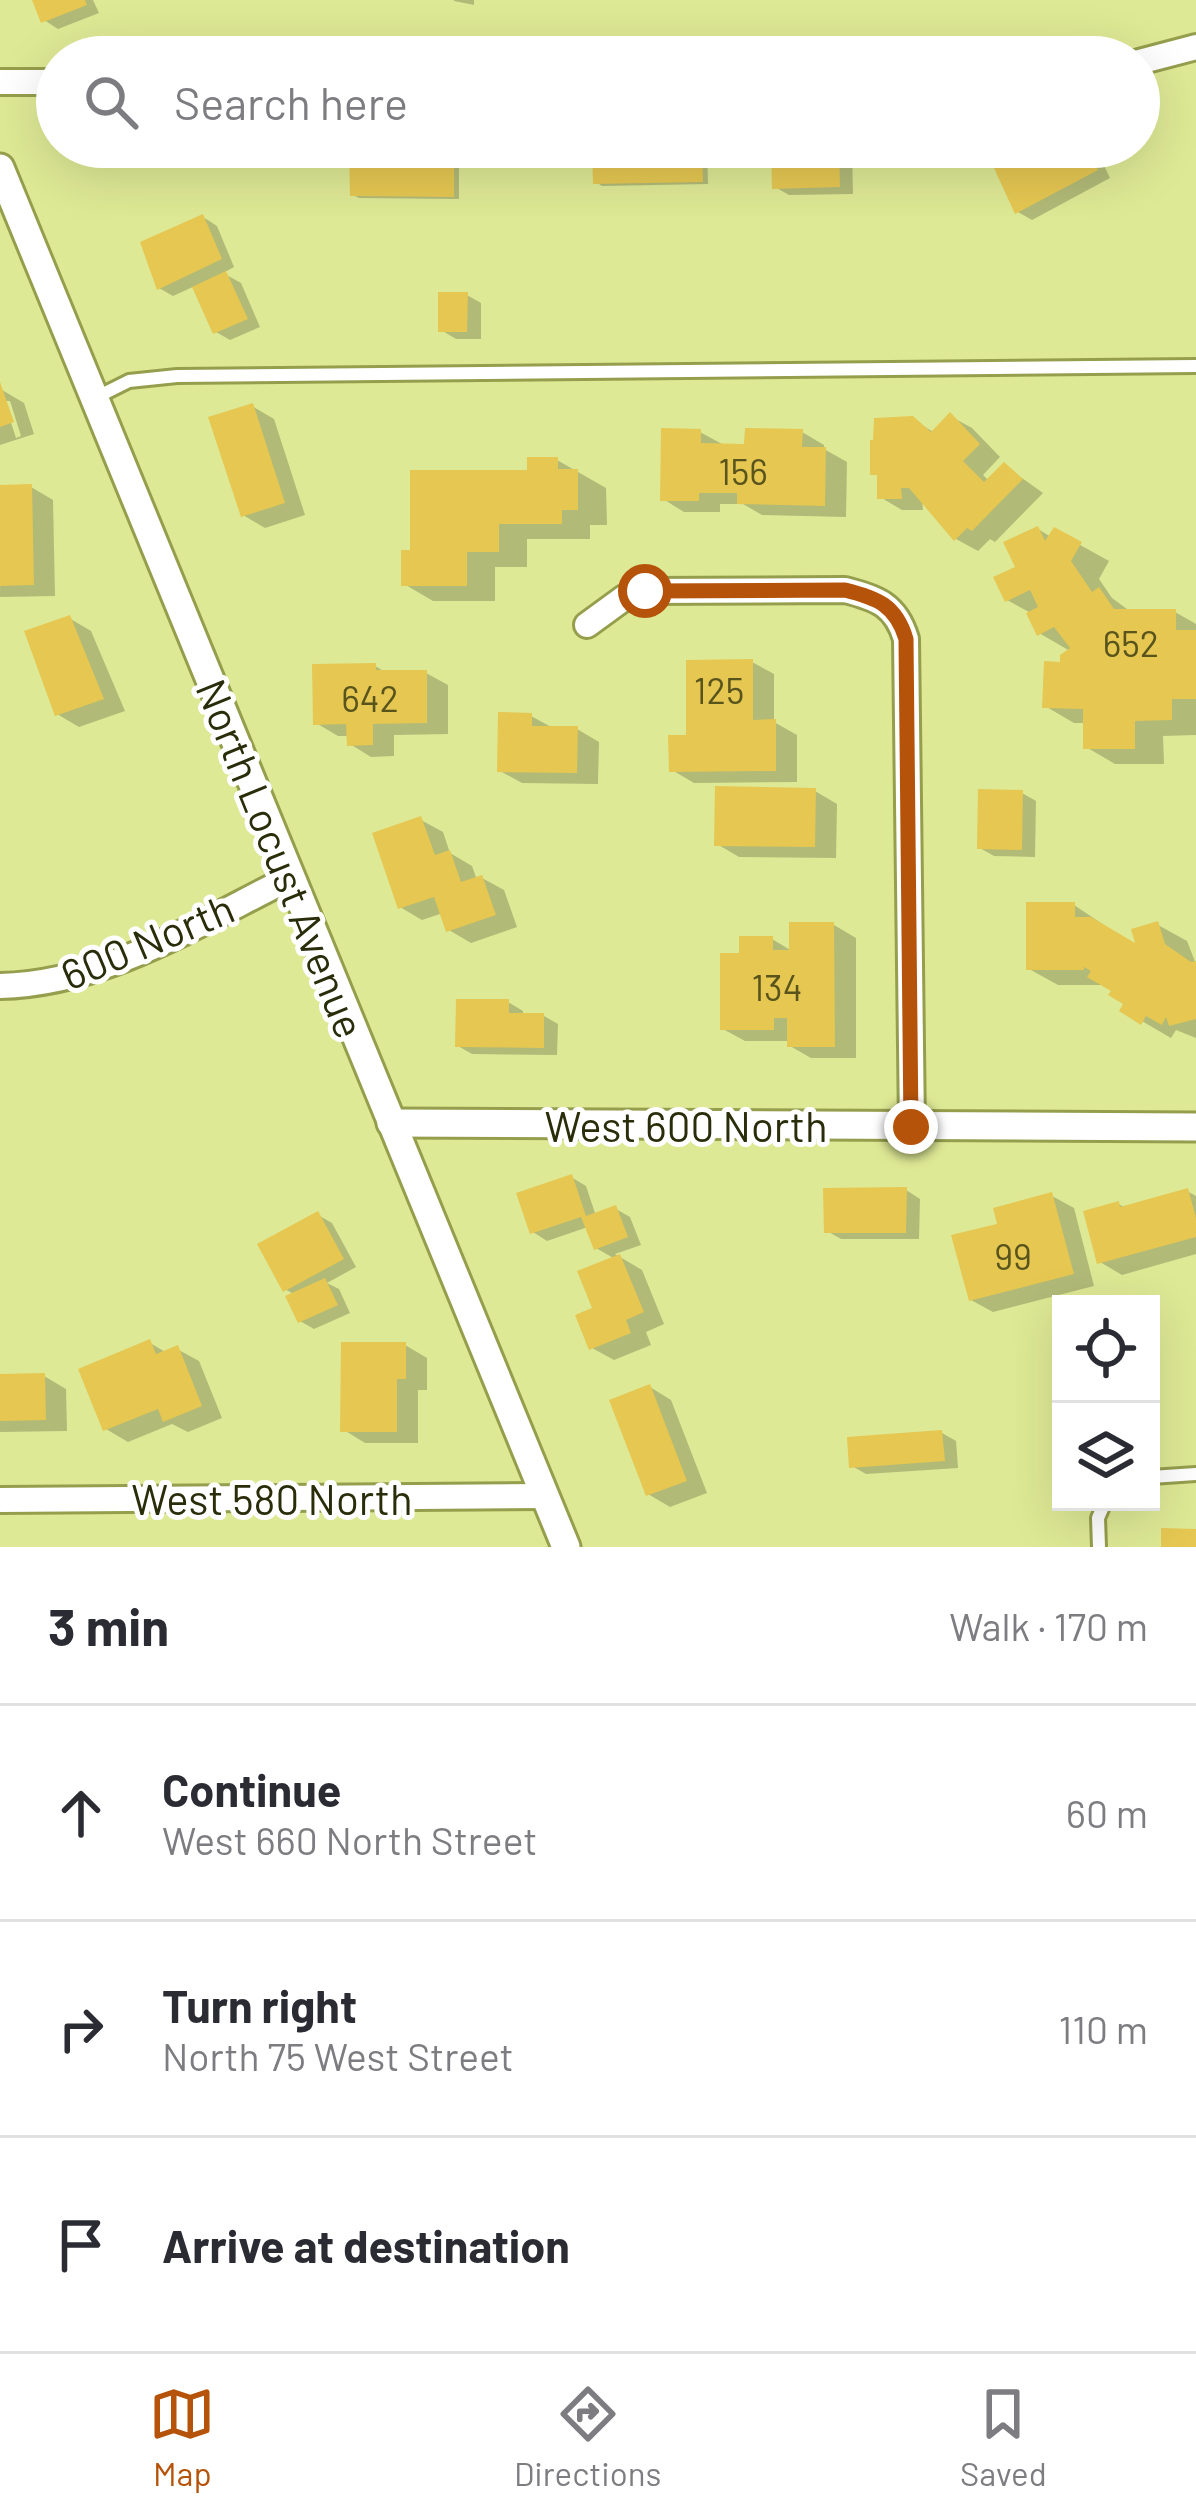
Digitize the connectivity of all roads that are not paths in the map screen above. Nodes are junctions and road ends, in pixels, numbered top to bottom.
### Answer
1 (1196, 47) edge
2 (1160, 56) edge
3 (0, 82) edge
4 (36, 82) edge
5 (0, 168) edge
6 (1196, 366) edge
7 (94, 398) junction
8 (587, 625) dead end
9 (290, 878) junction
10 (0, 986) edge
11 (392, 1123) junction
12 (911, 1127) junction
13 (1196, 1127) edge
14 (1196, 1474) edge
15 (1160, 1477) edge
16 (544, 1496) junction
17 (0, 1500) edge
18 (1102, 1511) edge
19 (566, 1547) edge
20 (1099, 1547) edge

1 - 2 street
3 - 4 street
5 - 7 street, North Locust Avenue
6 - 7 lane
7 - 9 street, North Locust Avenue
8 - 12 street
9 - 10 street, 600 North
9 - 11 street, North Locust Avenue
11 - 12 street, West 600 North
11 - 16 street, North Locust Avenue
12 - 13 street, West 600 North
14 - 15 lane
16 - 17 street, West 580 North
16 - 19 street, North Locust Avenue
18 - 20 lane

